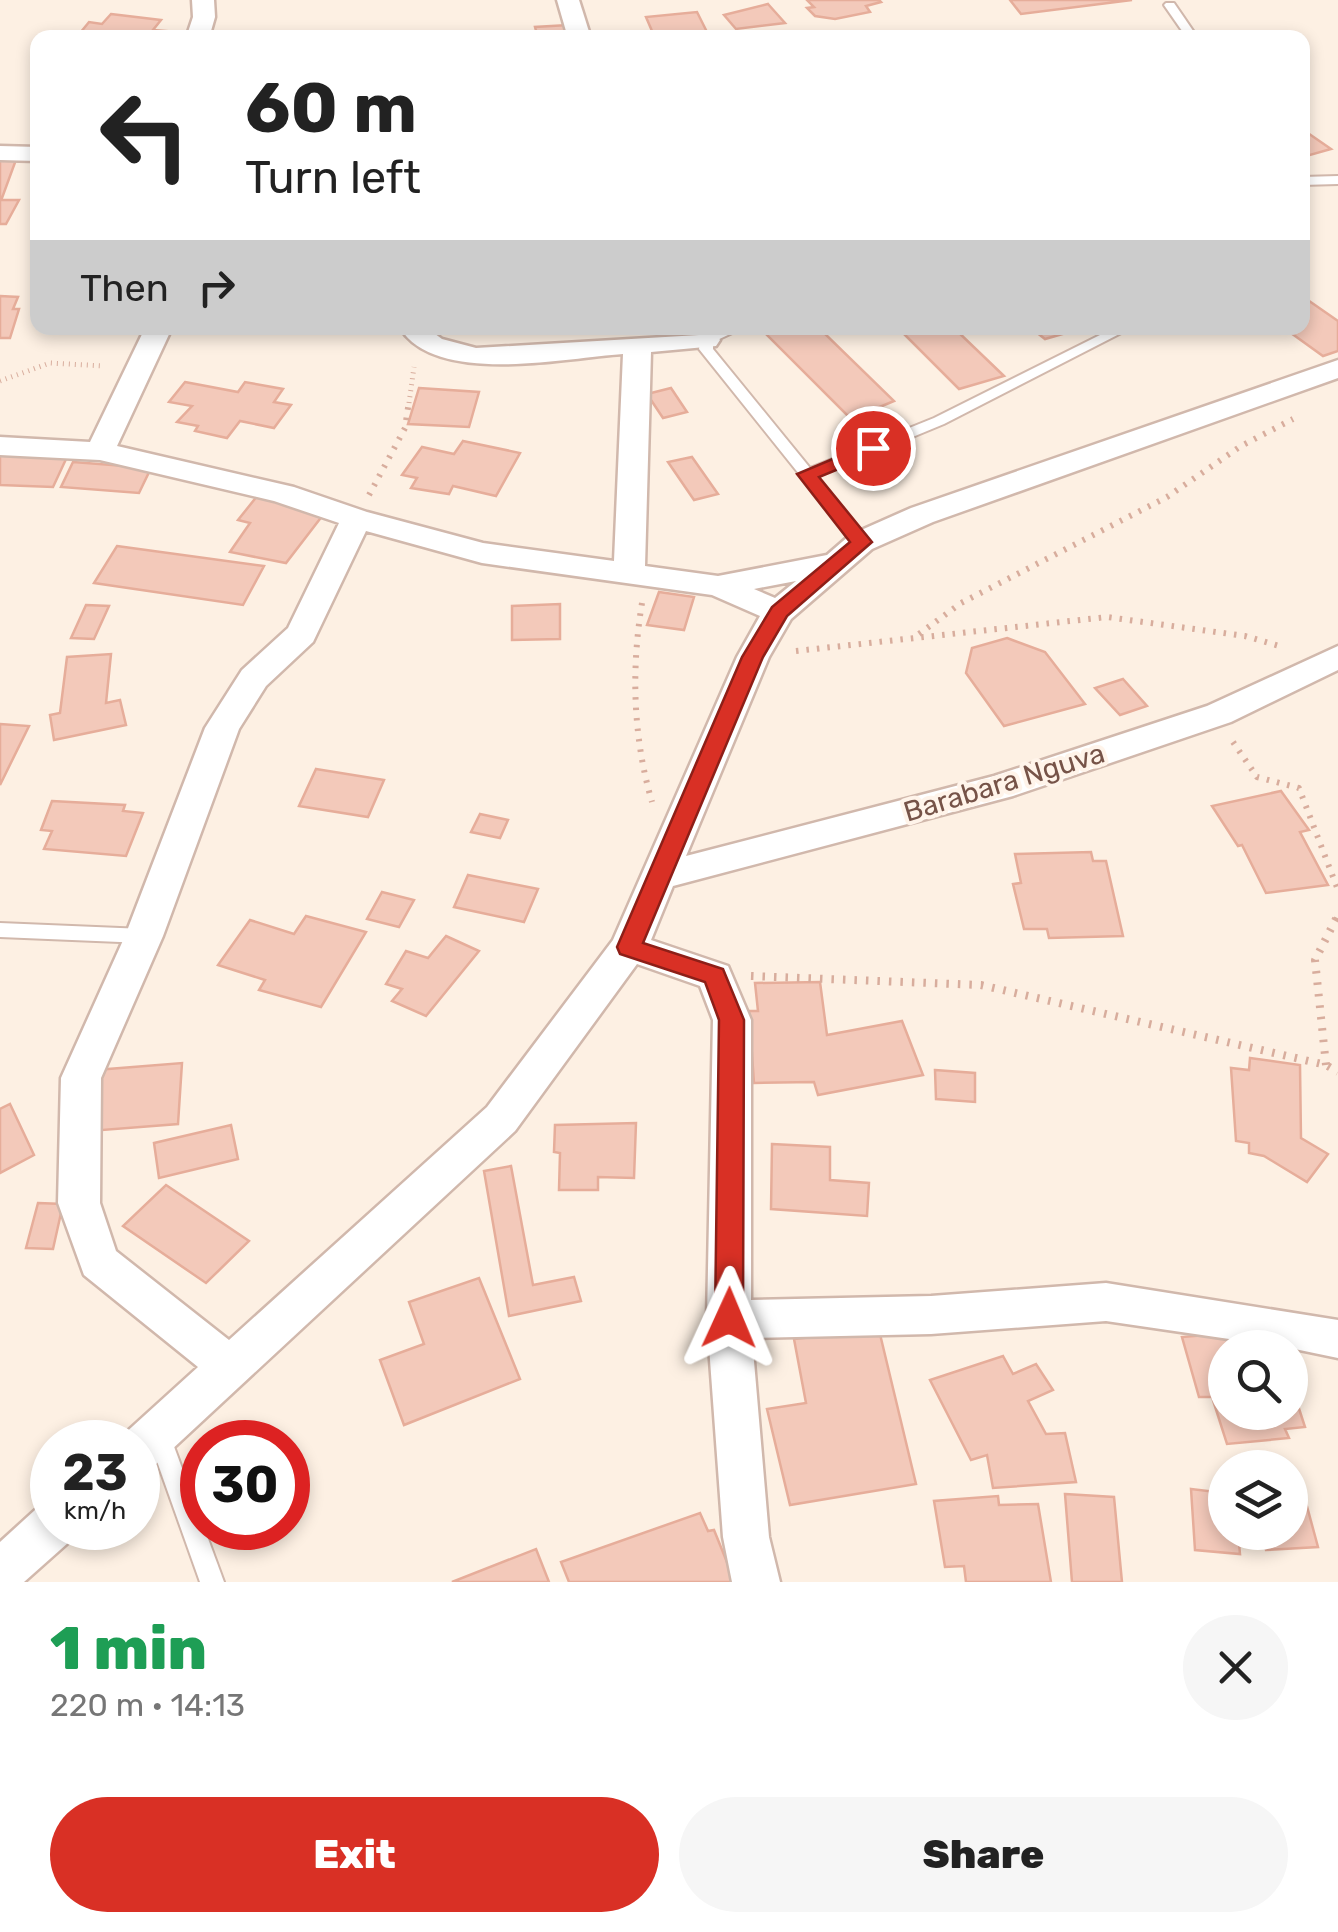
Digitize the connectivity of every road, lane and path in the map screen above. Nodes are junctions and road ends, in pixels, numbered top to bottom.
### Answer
1 (203, 0) edge
2 (568, 0) edge
3 (1170, 6) dead end
4 (200, 30) edge
5 (577, 30) edge
6 (1188, 30) edge
7 (0, 152) edge
8 (30, 154) edge
9 (1310, 174) edge
10 (1338, 180) edge
11 (1310, 182) edge
12 (1318, 182) junction
13 (155, 335) edge
14 (415, 335) edge
15 (420, 335) edge
16 (718, 335) edge
17 (1110, 335) edge
18 (706, 340) junction
19 (637, 346) junction
20 (1338, 368) edge
21 (138, 373) junction
22 (0, 380) edge
23 (1309, 411) dead end
24 (0, 446) edge
25 (100, 451) junction
26 (807, 474) junction
27 (356, 519) junction
28 (862, 542) junction
29 (836, 563) junction
30 (638, 576) junction
31 (718, 586) junction
32 (779, 612) junction
33 (917, 635) junction
34 (752, 657) junction
35 (1333, 659) edge
36 (1219, 714) junction
37 (664, 864) junction
38 (1338, 890) edge
39 (1338, 916) edge
40 (0, 930) edge
41 (144, 936) junction
42 (629, 947) junction
43 (715, 976) junction
44 (1326, 1065) junction
45 (1338, 1072) edge
46 (729, 1318) junction
47 (1338, 1339) edge
48 (232, 1368) junction
49 (160, 1431) edge
50 (160, 1468) edge
51 (30, 1546) edge
52 (0, 1573) edge
53 (212, 1582) edge
54 (756, 1582) edge

1 - 4 street
2 - 5 street
3 - 6 lane
7 - 8 street
9 - 12 lane
10 - 12 lane
11 - 12 lane
13 - 21 street
14 - 27 path
15 - 19 street
16 - 18 lane
17 - 26 lane
18 - 19 street
18 - 26 lane
19 - 30 street
20 - 28 street
21 - 22 path
21 - 25 street
23 - 33 path
24 - 25 street
25 - 27 street
26 - 28 lane
27 - 30 street
27 - 41 street
28 - 29 street
29 - 31 street
29 - 32 street
30 - 31 street
30 - 37 path
31 - 32 street
32 - 34 street
33 - 34 path
33 - 35 path
34 - 37 street
35 - 36 street, Barabara Nguva
36 - 37 street, Barabara Nguva
36 - 38 path
37 - 42 street
39 - 44 path
40 - 41 lane
41 - 48 street
42 - 43 street
42 - 48 street
43 - 44 path
43 - 46 street
44 - 45 path
46 - 47 street
46 - 54 street
48 - 49 street
50 - 53 lane
51 - 52 street

